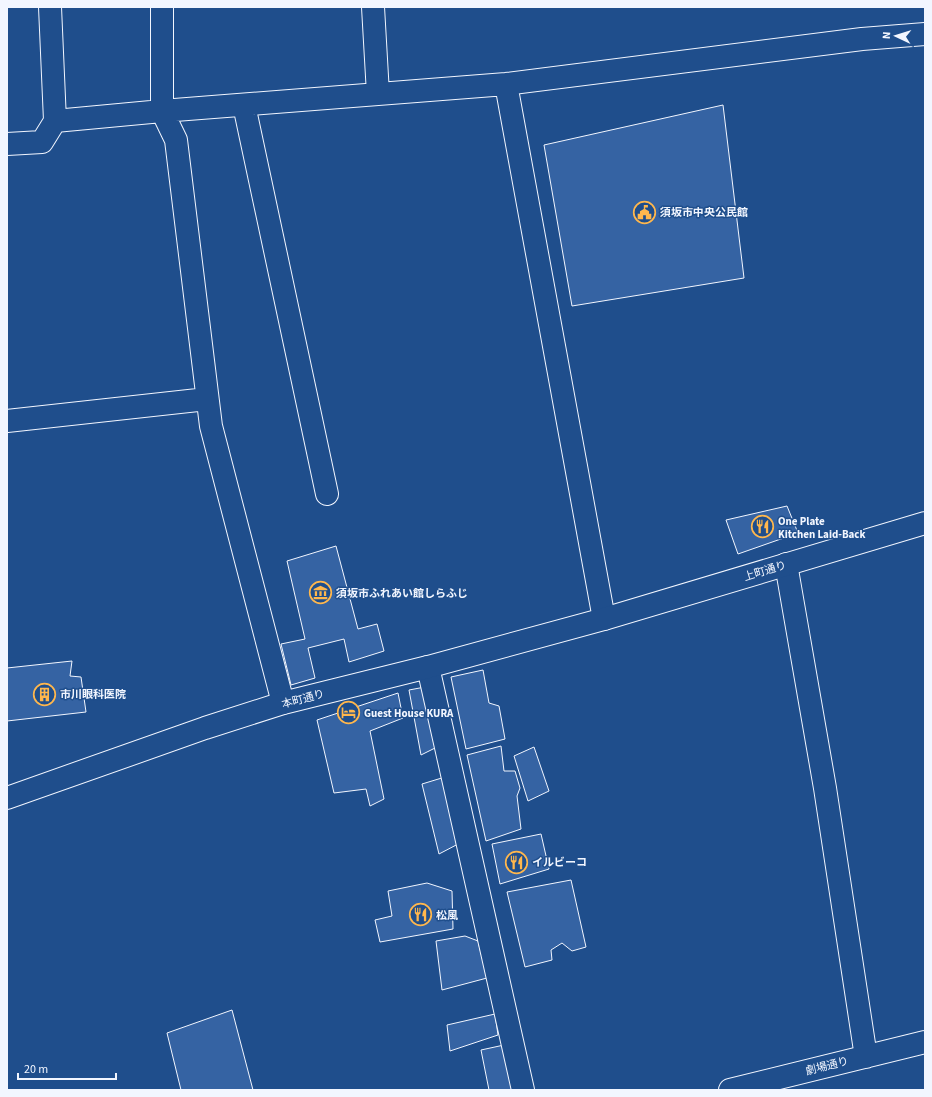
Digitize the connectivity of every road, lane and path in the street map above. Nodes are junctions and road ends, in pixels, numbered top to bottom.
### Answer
1 (50, 7) edge
2 (162, 7) edge
3 (373, 7) edge
4 (925, 34) edge
5 (506, 84) junction
6 (378, 94) junction
7 (244, 105) junction
8 (162, 111) junction
9 (55, 121) junction
10 (7, 144) edge
11 (207, 399) junction
12 (7, 421) edge
13 (327, 494) dead end
14 (925, 523) edge
15 (786, 564) junction
16 (604, 619) junction
17 (428, 667) junction
18 (283, 703) junction
19 (7, 798) edge
20 (925, 1042) edge
21 (866, 1057) junction
22 (523, 1090) edge
23 (730, 1090) edge

1 - 9 main road
2 - 8 main road
3 - 6 main road
4 - 5 main road
5 - 6 main road
5 - 16 main road
6 - 7 main road
7 - 8 main road
7 - 13 main road
8 - 9 main road
8 - 11 main road
9 - 10 main road
11 - 12 main road
11 - 18 main road
14 - 15 main road, 上町通り
15 - 16 main road, 上町通り
15 - 21 main road
16 - 17 main road, 本町通り
17 - 18 main road, 本町通り
17 - 22 main road
18 - 19 main road, 本町通り
20 - 21 main road, 劇場通り
21 - 23 main road, 劇場通り

